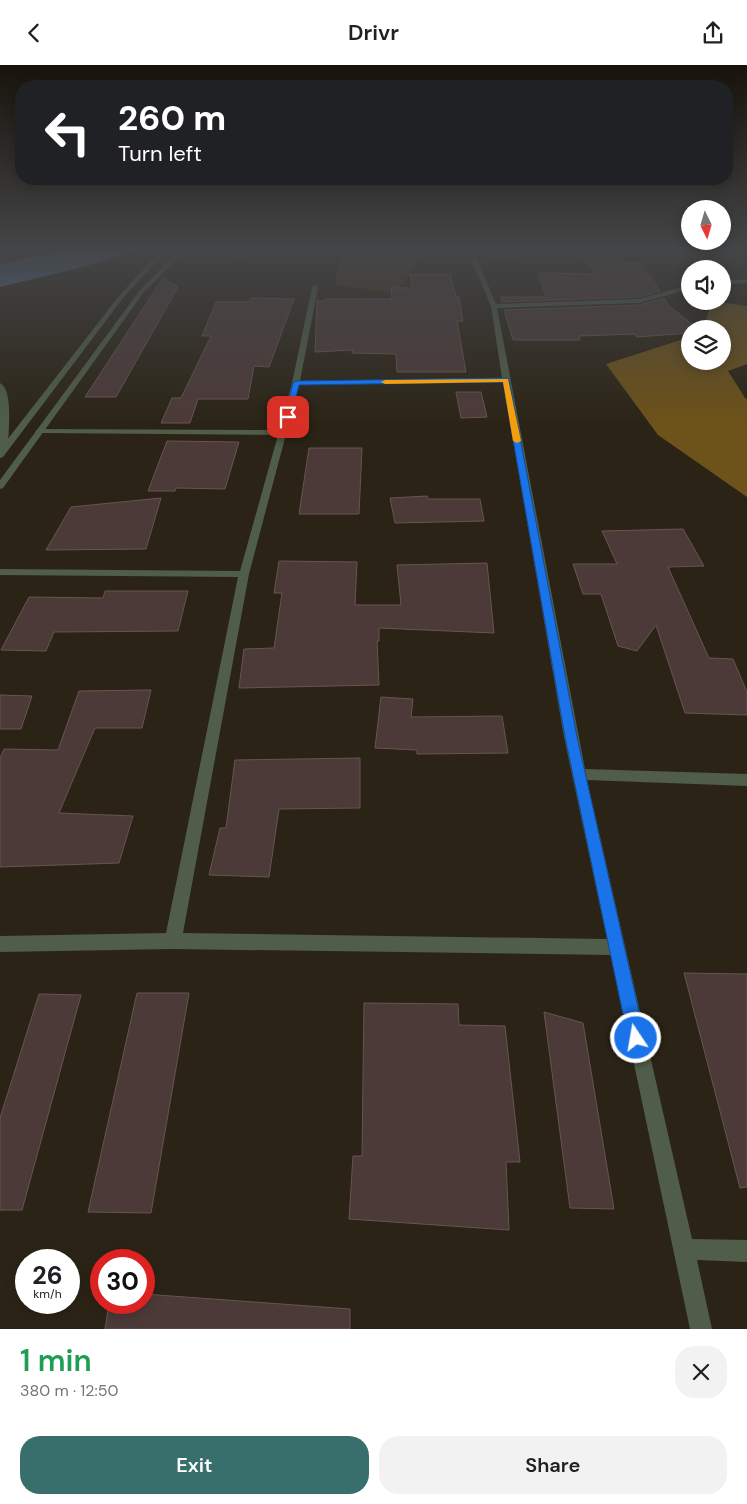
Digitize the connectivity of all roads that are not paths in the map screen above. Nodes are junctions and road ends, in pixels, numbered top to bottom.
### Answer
1 (494, 306) edge
2 (113, 307) edge
3 (130, 307) edge
4 (311, 307) edge
5 (506, 380) junction
6 (296, 383) junction
7 (0, 385) edge
8 (40, 431) junction
9 (283, 433) junction
10 (2, 452) edge
11 (0, 486) edge
12 (0, 572) edge
13 (244, 575) junction
14 (579, 774) junction
15 (747, 780) edge
16 (173, 941) junction
17 (0, 944) edge
18 (617, 947) junction
19 (683, 1249) junction
20 (747, 1251) edge
21 (700, 1329) edge

1 - 5 street
2 - 10 street
3 - 8 street
4 - 6 street
5 - 6 street
5 - 14 street
6 - 9 street
7 - 10 street
8 - 9 street
8 - 11 street
9 - 13 street
12 - 13 street
13 - 16 street
14 - 15 street
14 - 18 street
16 - 17 street
16 - 18 street
18 - 19 street
19 - 20 street
19 - 21 street

